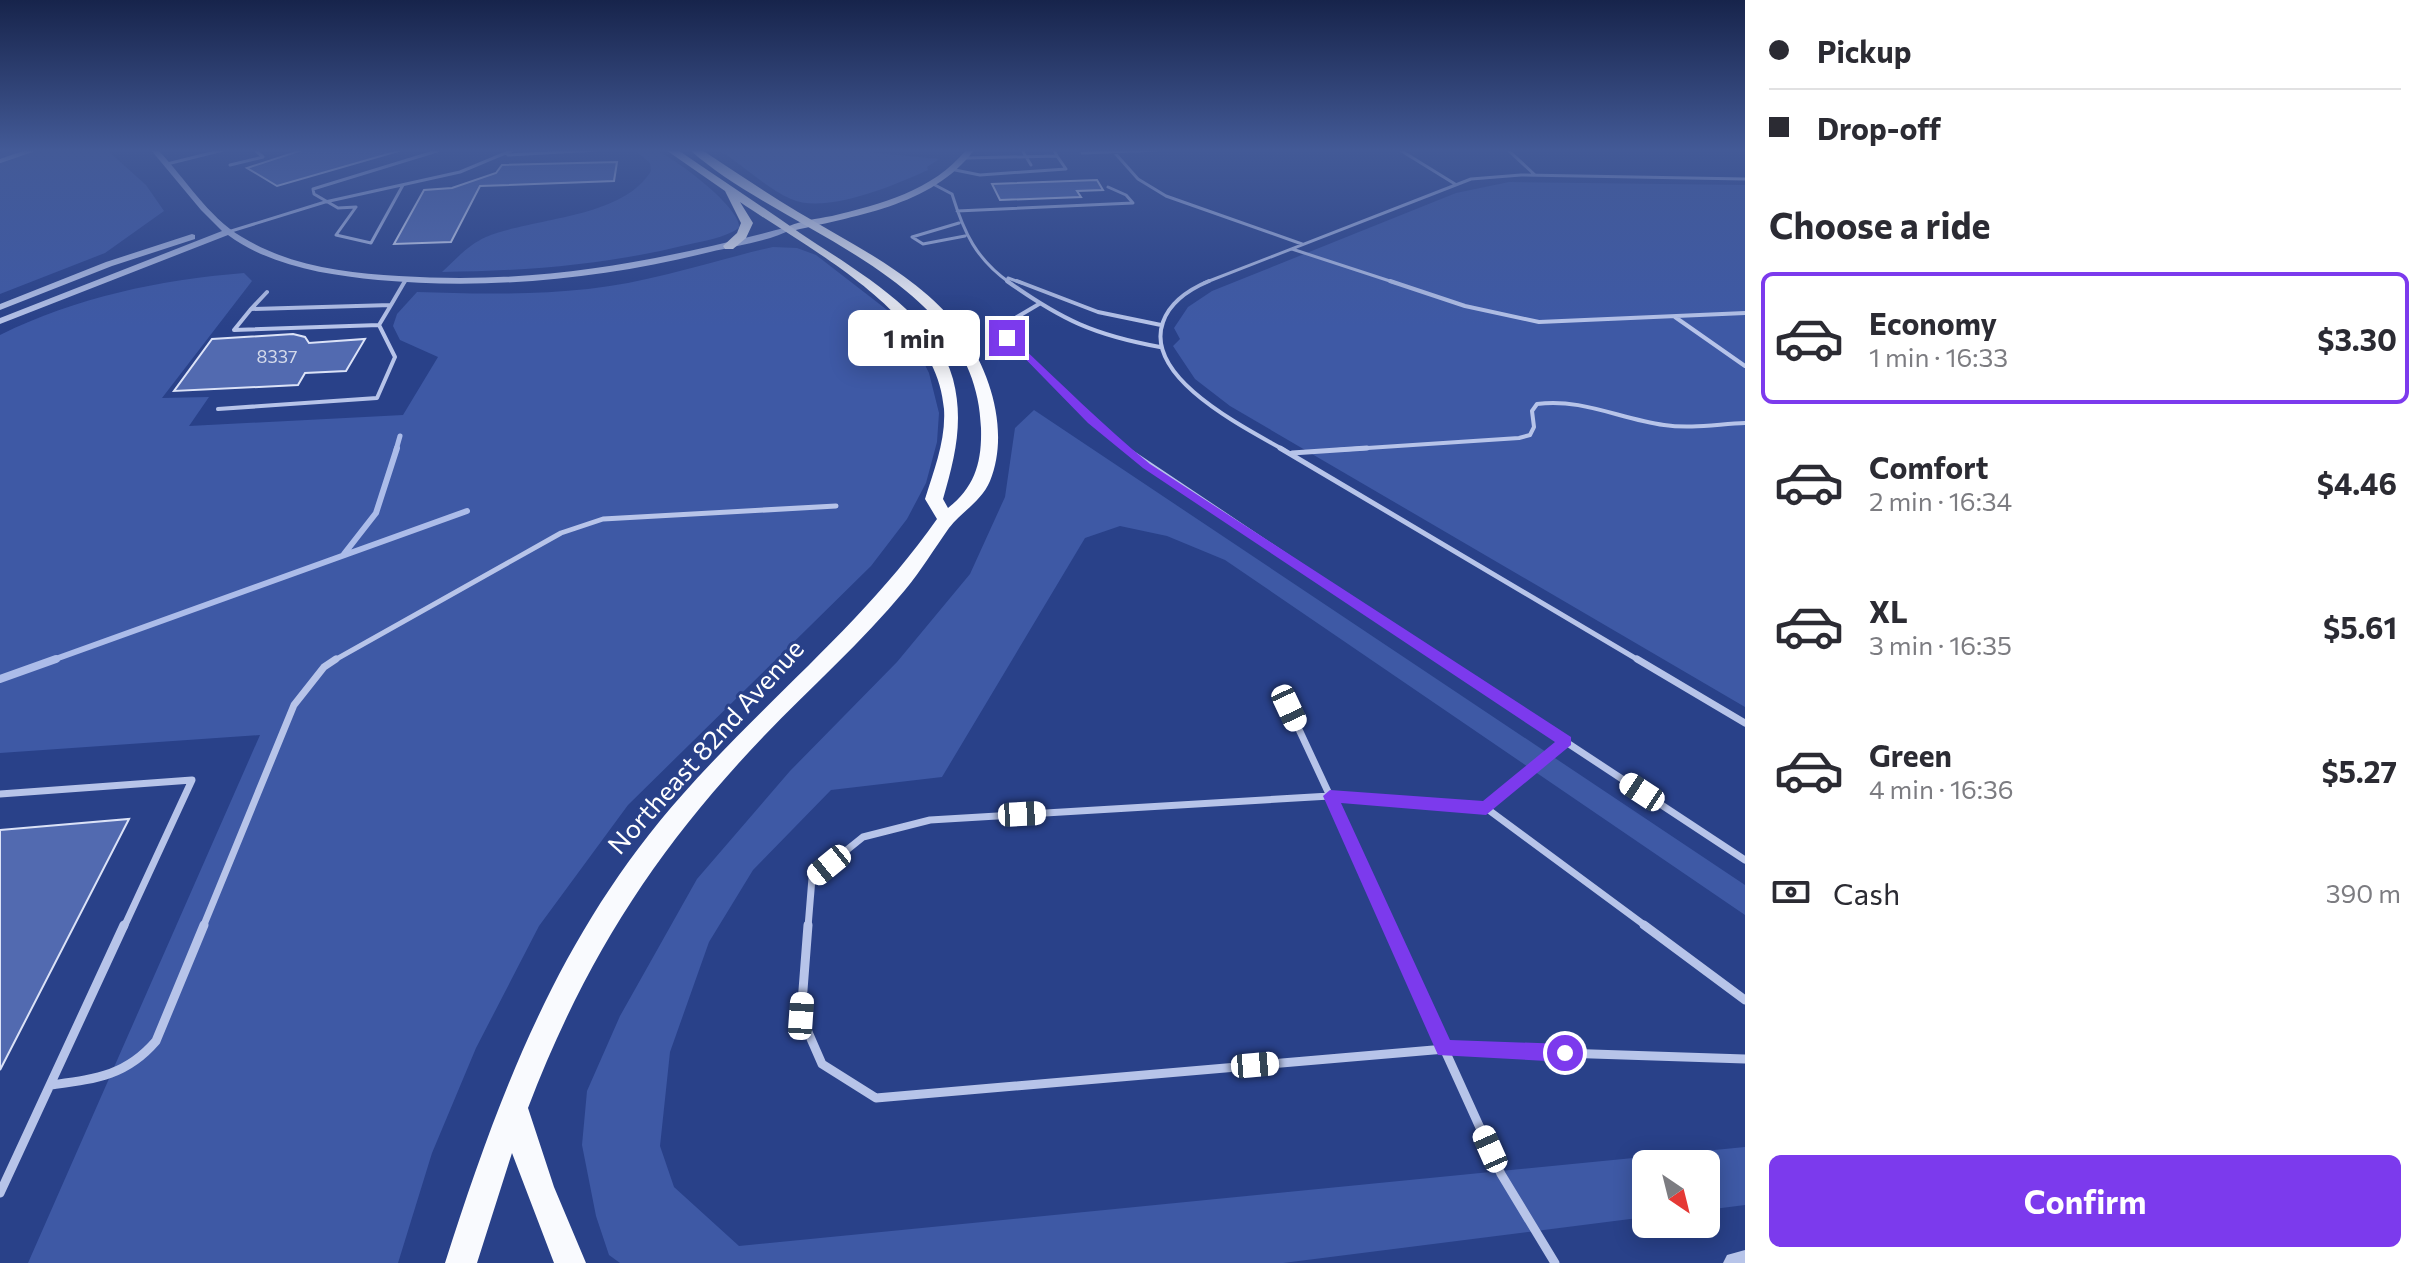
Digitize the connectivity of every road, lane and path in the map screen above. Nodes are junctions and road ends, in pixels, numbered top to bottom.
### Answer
1 (207, 209) edge
2 (303, 209) edge
3 (355, 209) edge
4 (390, 209) edge
5 (739, 209) edge
6 (759, 209) edge
7 (787, 209) edge
8 (854, 209) edge
9 (1002, 209) edge
10 (1207, 209) edge
11 (1391, 209) edge
12 (957, 211) joint
13 (809, 223) junction
14 (959, 223) junction
15 (788, 229) junction
16 (228, 232) junction
17 (965, 236) junction
18 (1302, 244) junction
19 (729, 246) junction
20 (1291, 249) junction
21 (997, 274) junction
22 (406, 280) junction
23 (267, 292) dead end
24 (1039, 304) junction
25 (391, 305) junction
26 (0, 307) edge
27 (251, 309) junction
28 (1745, 313) edge
29 (1675, 317) junction
30 (0, 321) edge
31 (379, 325) junction
32 (1161, 325) junction
33 (1160, 347) junction
34 (1745, 366) edge
35 (218, 409) dead end
36 (1745, 423) edge
37 (1289, 453) junction
38 (836, 506) dead end
39 (946, 519) junction
40 (1289, 708) dead end
41 (1745, 722) edge
42 (1565, 741) junction
43 (0, 794) edge
44 (1330, 796) junction
45 (1486, 808) junction
46 (1745, 860) edge
47 (1745, 1000) edge
48 (1445, 1049) junction
49 (1745, 1059) edge
50 (51, 1085) junction
51 (512, 1105) junction
52 (0, 1193) edge
53 (1745, 1261) edge
54 (461, 1263) edge
55 (570, 1263) edge
56 (1555, 1263) edge
57 (1735, 1263) edge

1 - 16 street
2 - 16 lane
3 - 4 lane
5 - 19 main road
6 - 15 main road
7 - 13 main road, Northeast 82nd Avenue
8 - 13 main road
9 - 12 lane
10 - 18 lane
11 - 18 lane
12 - 14 lane
13 - 15 main road
13 - 39 main road, Northeast 82nd Avenue
14 - 17 lane
14 - 17 lane
15 - 19 street
15 - 39 main road
16 - 22 street
16 - 26 street
16 - 30 street
17 - 21 lane
18 - 20 lane
19 - 22 street
20 - 29 lane
20 - 32 lane
21 - 24 lane
21 - 32 lane
22 - 25 lane
23 - 27 lane
24 - 33 lane
24 - 42 lane
25 - 27 lane
25 - 31 lane
27 - 31 lane
28 - 29 lane
29 - 34 lane
31 - 35 lane
32 - 33 lane
33 - 37 lane
36 - 37 lane
37 - 41 lane
38 - 50 lane
39 - 51 main road, Northeast 82nd Avenue
40 - 44 lane
42 - 45 lane
42 - 46 lane
43 - 50 lane
44 - 45 lane
44 - 48 lane
44 - 48 lane
45 - 47 lane
48 - 49 lane
48 - 56 lane
50 - 52 lane
51 - 54 main road, Northeast 82nd Avenue
51 - 55 main road
53 - 57 street

